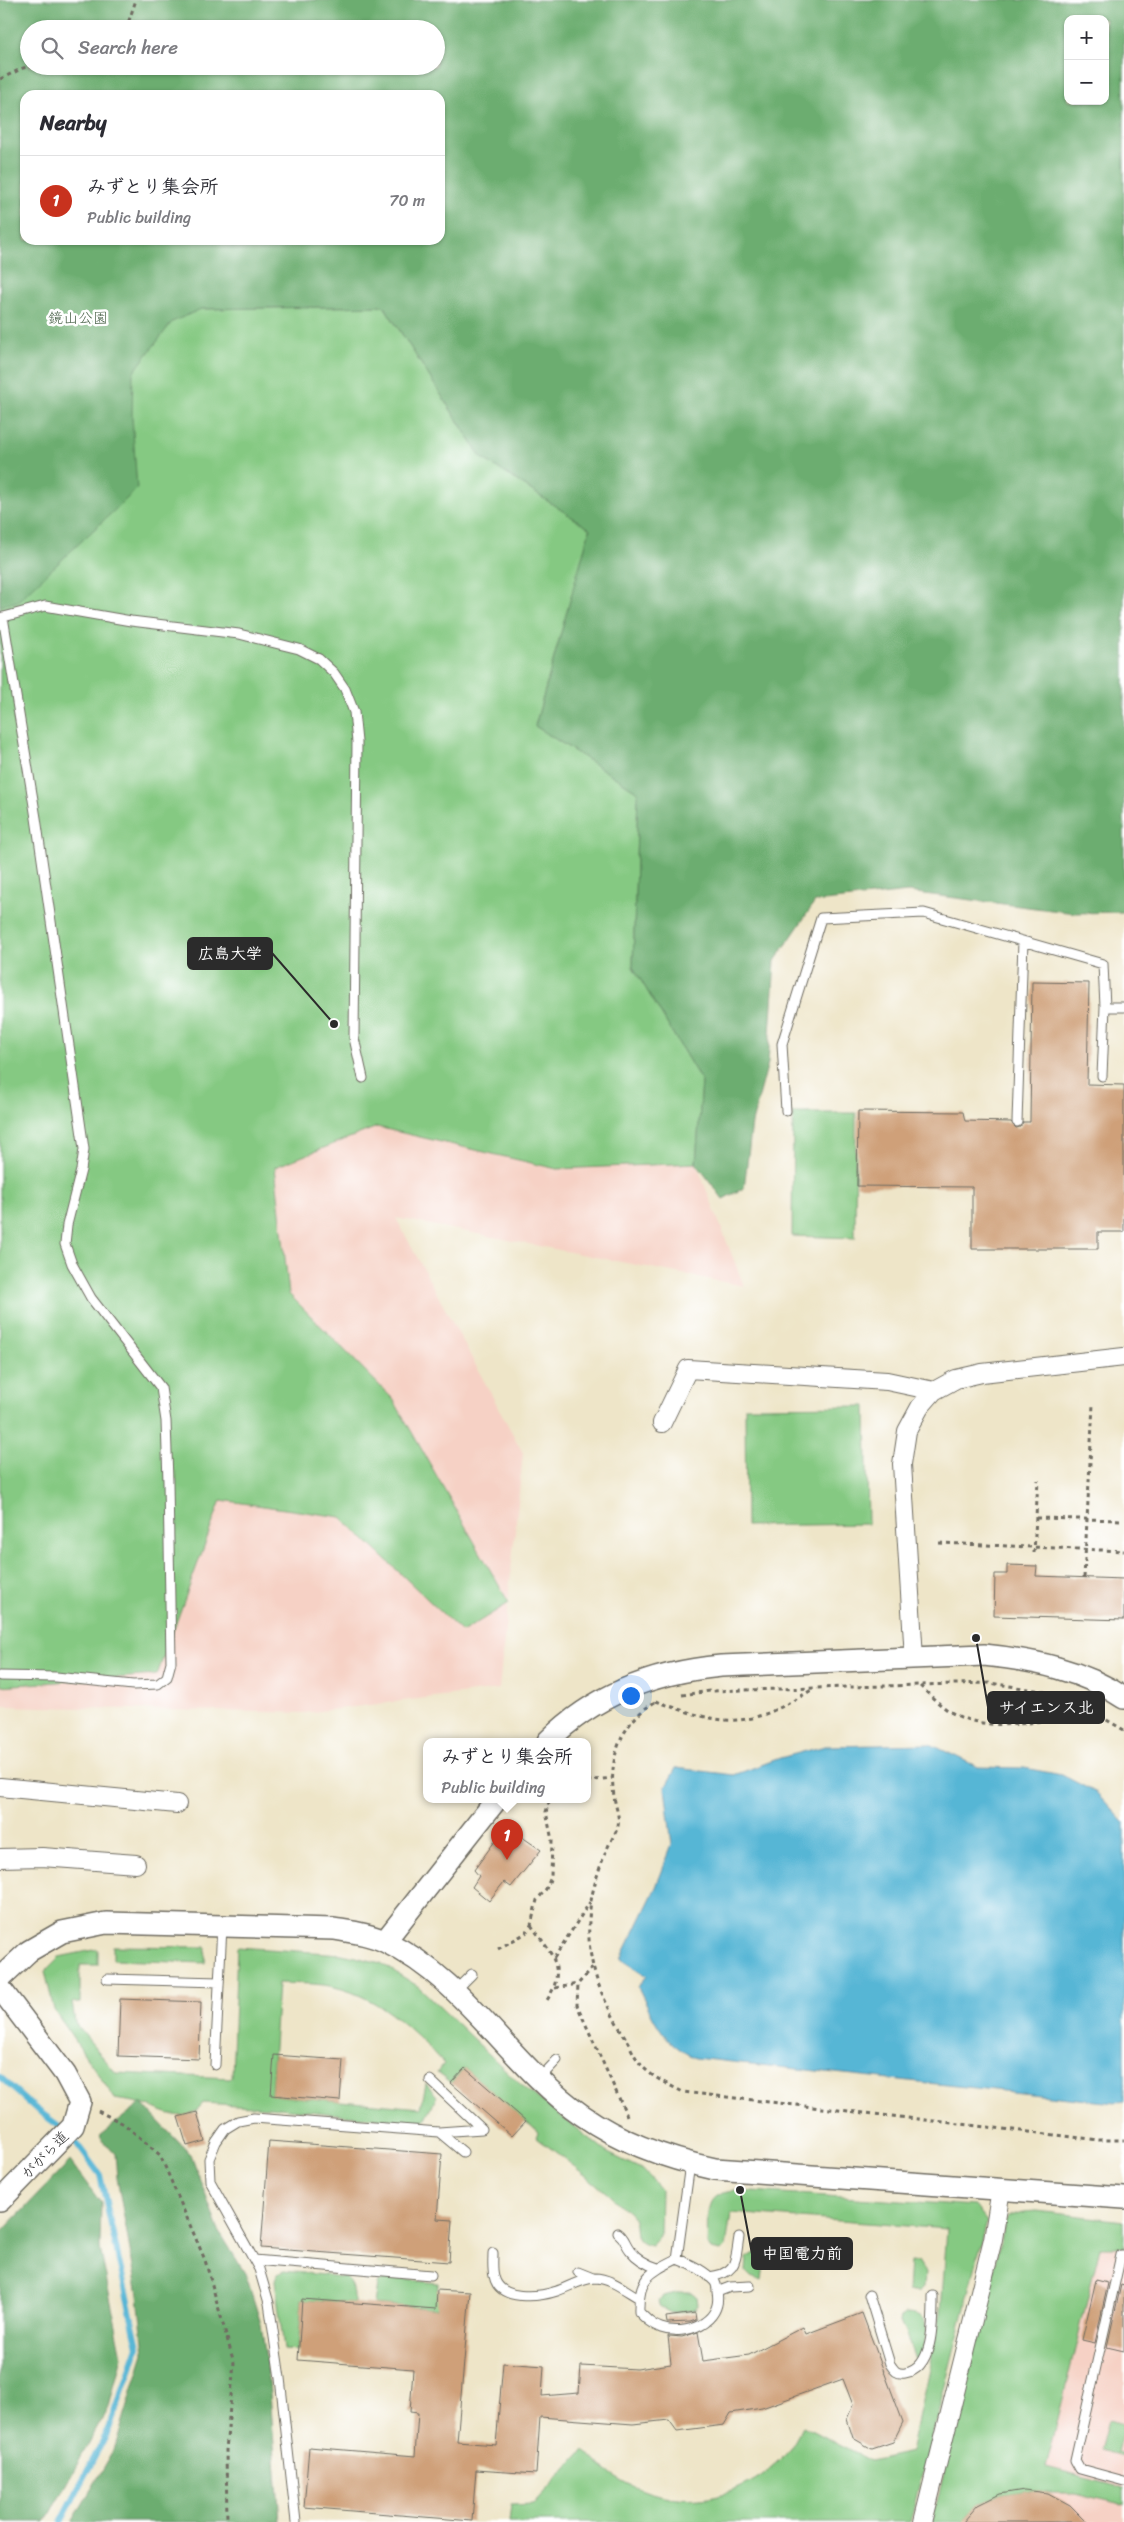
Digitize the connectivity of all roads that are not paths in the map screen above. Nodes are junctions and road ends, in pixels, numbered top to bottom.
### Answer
1 (2, 618) edge
2 (1023, 941) junction
3 (1105, 1007) junction
4 (1124, 1007) edge
5 (1102, 1076) dead end
6 (363, 1078) dead end
7 (786, 1111) dead end
8 (1017, 1122) dead end
9 (1124, 1357) edge
10 (934, 1391) junction
11 (662, 1423) dead end
12 (914, 1658) junction
13 (0, 1676) edge
14 (1124, 1698) edge
15 (551, 1738) edge
16 (0, 1787) edge
17 (494, 1803) edge
18 (177, 1804) dead end
19 (0, 1858) edge
20 (136, 1864) dead end
21 (222, 1925) junction
22 (385, 1942) junction
23 (472, 1974) dead end
24 (0, 1978) edge
25 (107, 1979) dead end
26 (220, 1982) junction
27 (0, 1988) edge
28 (455, 1991) junction
29 (557, 2060) dead end
30 (215, 2065) dead end
31 (540, 2078) junction
32 (430, 2080) dead end
33 (439, 2132) junction
34 (463, 2152) dead end
35 (690, 2164) junction
36 (1001, 2189) junction
37 (1124, 2198) edge
38 (0, 2201) edge
39 (618, 2233) dead end
40 (739, 2237) dead end
41 (493, 2253) dead end
42 (1124, 2255) edge
43 (678, 2259) junction
44 (254, 2260) junction
45 (658, 2268) junction
46 (578, 2272) dead end
47 (431, 2275) dead end
48 (709, 2277) junction
49 (593, 2278) junction
50 (750, 2286) dead end
51 (717, 2292) junction
52 (869, 2295) dead end
53 (933, 2296) dead end
54 (639, 2298) junction
55 (1124, 2481) edge
56 (296, 2522) edge
57 (923, 2522) edge

1 - 6 lane
1 - 13 lane
2 - 3 lane
2 - 7 lane
2 - 8 lane
3 - 4 lane
3 - 5 lane
9 - 10 street
10 - 11 street
10 - 12 street
12 - 14 street
12 - 15 street
16 - 18 street
17 - 22 street
19 - 20 street
21 - 22 street
21 - 24 street
21 - 26 lane
22 - 28 street
23 - 28 lane
25 - 26 lane
26 - 30 lane
27 - 38 street, ががら道
28 - 31 street
29 - 31 lane
31 - 35 street
32 - 33 lane
33 - 34 lane
33 - 44 lane
35 - 36 street
35 - 43 lane
36 - 37 street
36 - 57 street
39 - 45 lane
40 - 48 lane
41 - 49 lane
42 - 55 lane
43 - 45 lane
43 - 48 lane
44 - 47 lane
44 - 56 lane
45 - 54 lane
46 - 49 lane
48 - 51 lane
49 - 54 lane
50 - 51 lane
51 - 54 lane
52 - 53 lane

